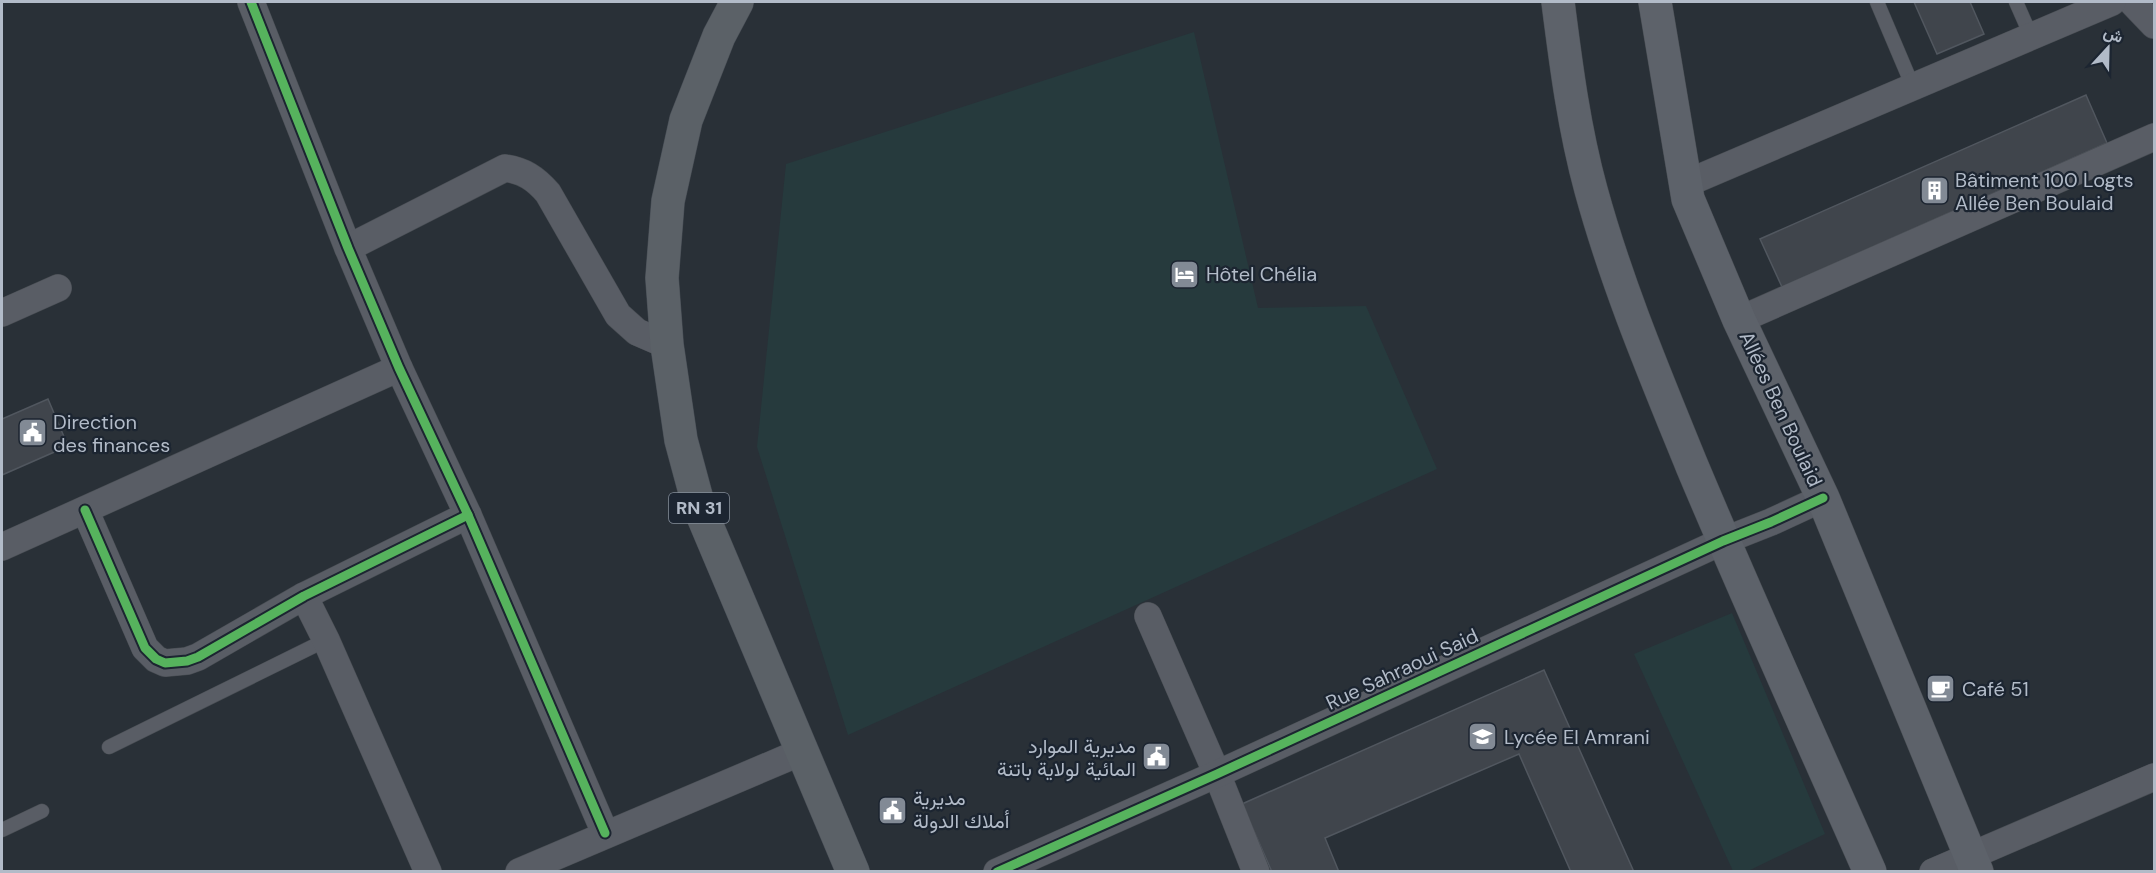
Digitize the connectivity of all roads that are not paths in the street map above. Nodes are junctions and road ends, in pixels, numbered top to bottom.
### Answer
1 (251, 2) edge
2 (737, 2) edge
3 (1558, 2) edge
4 (1655, 2) edge
5 (1877, 2) edge
6 (2016, 2) edge
7 (2112, 2) edge
8 (2132, 2) edge
9 (2154, 25) edge
10 (2031, 36) junction
11 (1913, 87) junction
12 (2154, 137) edge
13 (1685, 184) junction
14 (348, 249) junction
15 (58, 288) dead end
16 (2, 313) edge
17 (1739, 320) junction
18 (667, 345) junction
19 (399, 368) junction
20 (1822, 498) junction
21 (85, 510) junction
22 (468, 514) junction
23 (1724, 541) junction
24 (2, 547) edge
25 (304, 596) junction
26 (1148, 616) dead end
27 (326, 639) junction
28 (109, 747) dead end
29 (801, 752) junction
30 (1217, 774) junction
31 (2154, 777) edge
32 (42, 811) dead end
33 (2, 830) edge
34 (605, 833) junction
35 (1973, 864) edge
36 (428, 872) edge
37 (519, 872) edge
38 (853, 872) edge
39 (997, 872) edge
40 (1256, 872) edge
41 (1870, 872) edge
42 (1934, 872) edge

1 - 14 street
2 - 18 main road, RN 31
3 - 23 main road
4 - 13 main road, Allées Ben Boulaid
5 - 11 lane
6 - 10 lane
7 - 10 street
8 - 9 street
10 - 11 street
11 - 13 street
12 - 17 street
13 - 17 main road, Allées Ben Boulaid
14 - 18 street
14 - 19 street
15 - 16 street
17 - 20 main road, Allées Ben Boulaid
18 - 29 main road, RN 31
19 - 21 street
19 - 22 street
20 - 23 street, Rue Sahraoui Said
20 - 35 main road, Allées Ben Boulaid
21 - 24 street
21 - 25 street
22 - 25 street
22 - 34 street
23 - 30 street, Rue Sahraoui Said
23 - 41 main road
25 - 27 street
26 - 30 street
27 - 28 lane
27 - 36 street
29 - 34 street
29 - 38 main road, RN 31
30 - 39 street, Rue Sahraoui Said
30 - 40 street
31 - 35 street
32 - 33 lane
34 - 37 street
35 - 42 street

